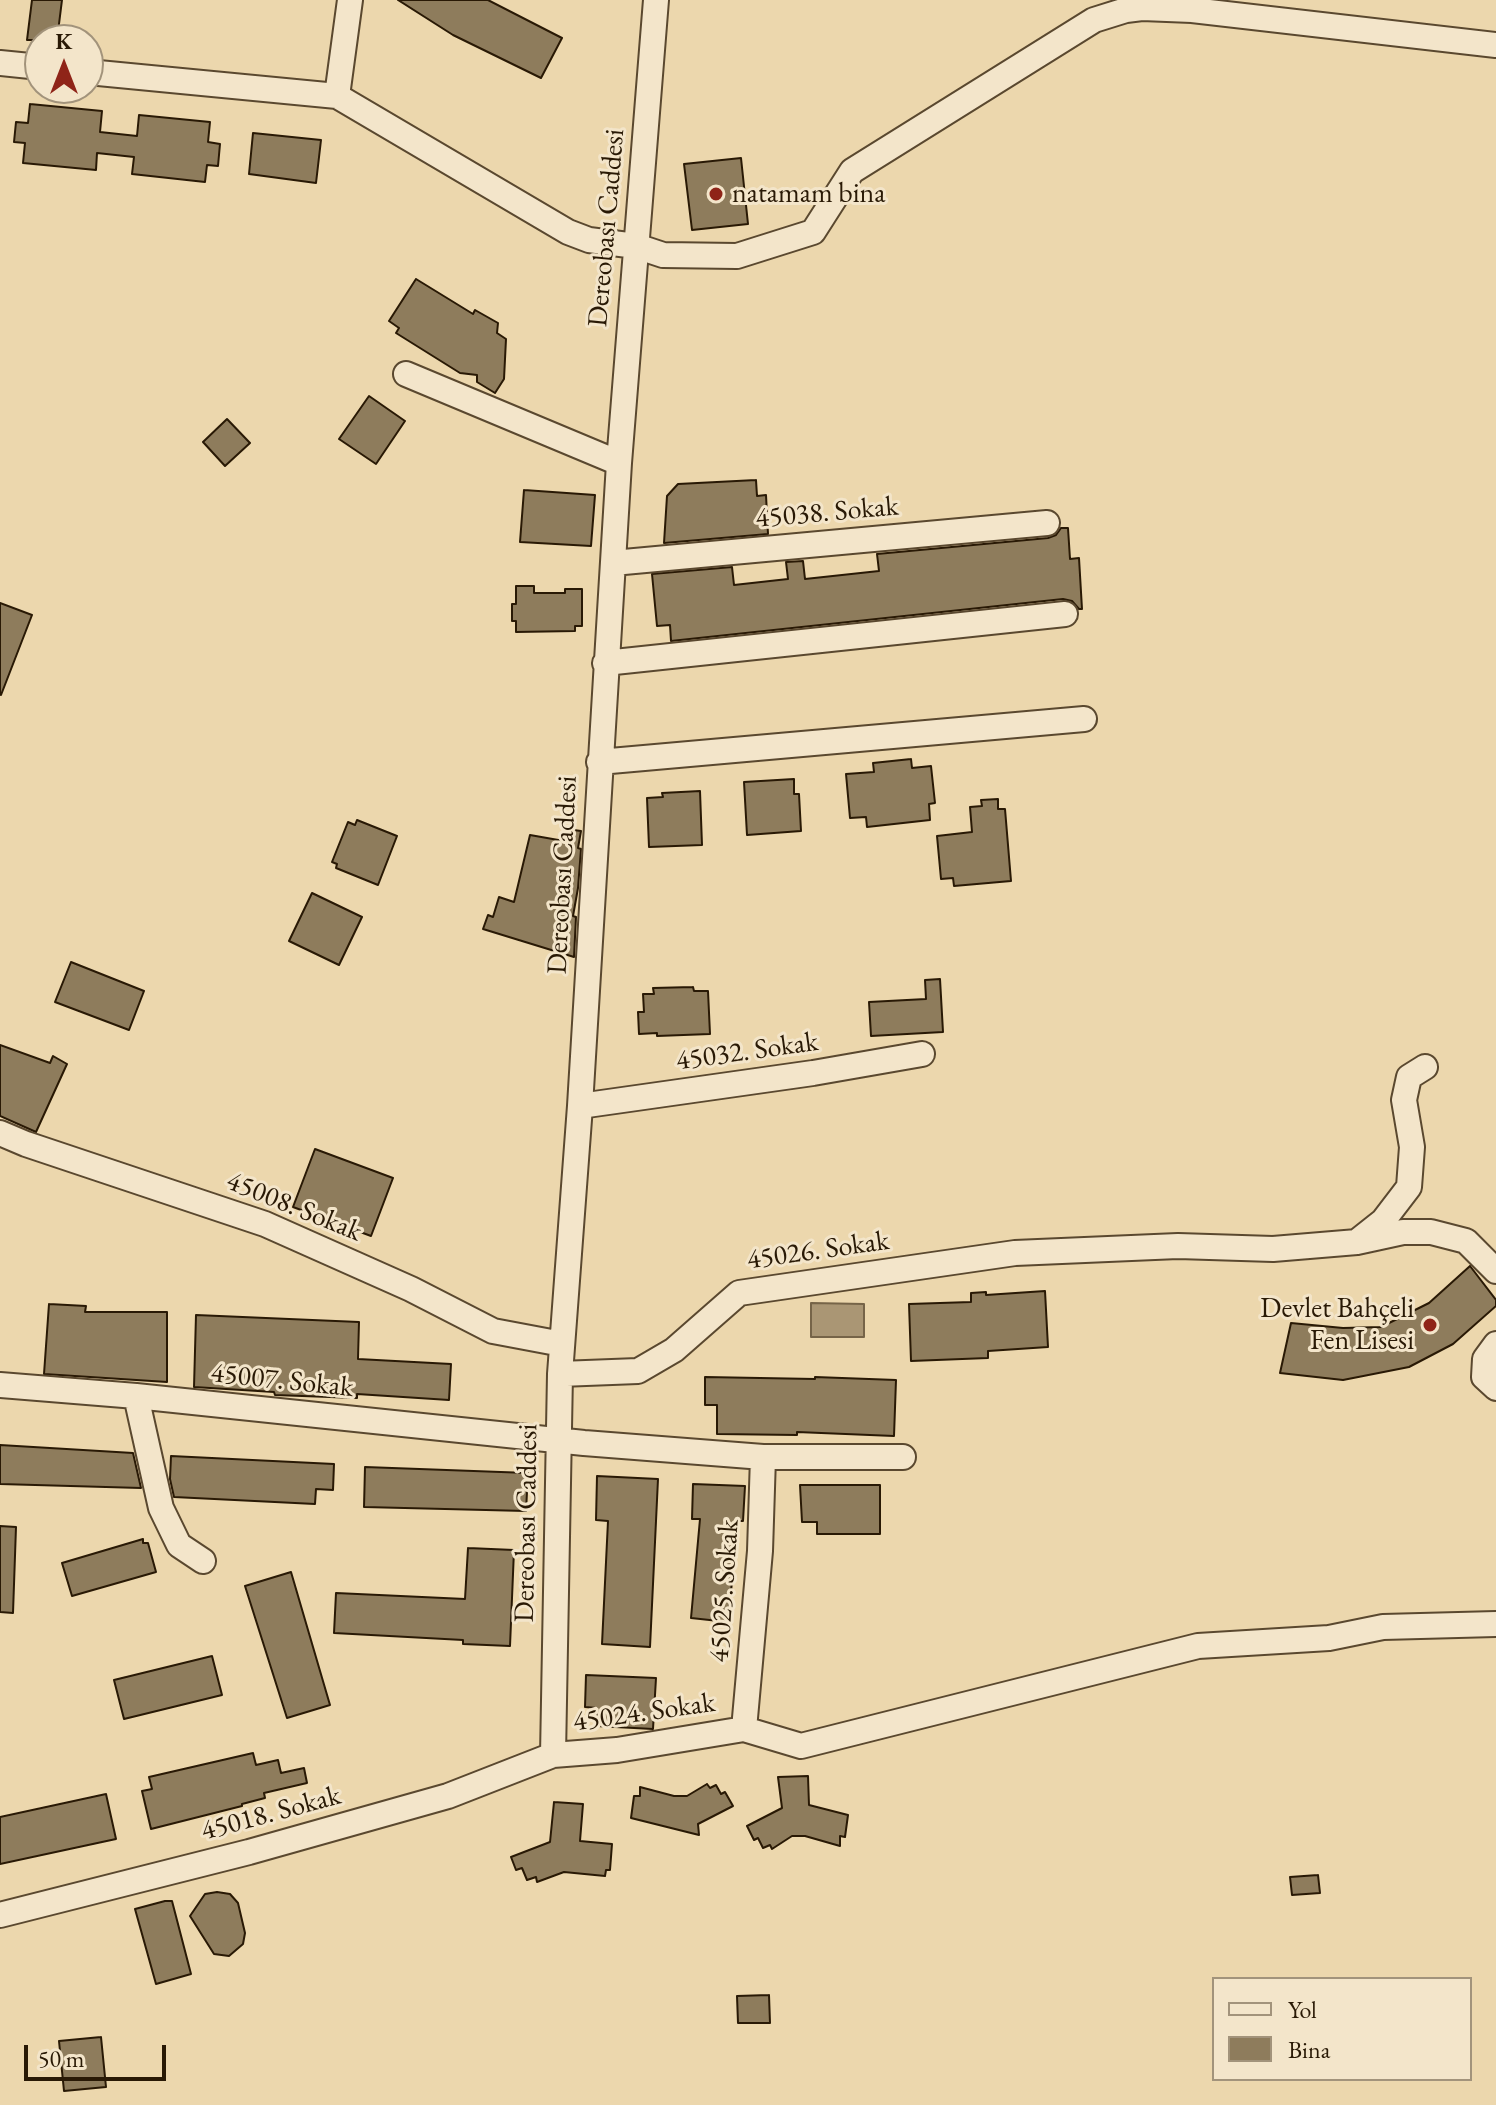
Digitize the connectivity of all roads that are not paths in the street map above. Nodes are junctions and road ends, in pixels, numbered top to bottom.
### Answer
1 (350, 0) edge
2 (656, 0) edge
3 (1496, 45) edge
4 (0, 63) edge
5 (24, 65) edge
6 (104, 74) edge
7 (337, 96) junction
8 (636, 246) junction
9 (406, 374) dead end
10 (619, 463) junction
11 (1047, 523) dead end
12 (613, 563) junction
13 (1065, 614) dead end
14 (605, 663) junction
15 (1084, 719) dead end
16 (599, 762) junction
17 (922, 1054) dead end
18 (1425, 1067) dead end
19 (580, 1106) junction
20 (0, 1133) edge
21 (1357, 1242) junction
22 (1496, 1271) edge
23 (562, 1344) junction
24 (1496, 1344) edge
25 (560, 1374) junction
26 (0, 1385) edge
27 (1496, 1388) edge
28 (136, 1396) junction
29 (557, 1440) junction
30 (763, 1457) junction
31 (903, 1457) dead end
32 (203, 1561) dead end
33 (1496, 1624) edge
34 (744, 1729) junction
35 (553, 1755) junction
36 (0, 1915) edge

1 - 7 street
2 - 8 street, Dereobası Caddesi
3 - 8 street
4 - 5 street
6 - 7 street
7 - 8 street
8 - 10 street, Dereobası Caddesi
9 - 10 street
10 - 12 street, Dereobası Caddesi
11 - 12 street, 45038. Sokak
12 - 14 street, Dereobası Caddesi
13 - 14 street
14 - 16 street, Dereobası Caddesi
15 - 16 street
16 - 19 street, Dereobası Caddesi
17 - 19 street, 45032. Sokak
18 - 21 street
19 - 23 street, Dereobası Caddesi
20 - 23 street, 45008. Sokak
21 - 22 street, 45026. Sokak
21 - 25 street, 45026. Sokak
23 - 25 street, Dereobası Caddesi
24 - 27 street
25 - 29 street, Dereobası Caddesi
26 - 28 street, 45007. Sokak
28 - 29 street, 45007. Sokak
28 - 32 street
29 - 30 street
29 - 35 street, Dereobası Caddesi
30 - 31 street
30 - 34 street, 45025. Sokak
33 - 34 street
34 - 35 street, 45024. Sokak
35 - 36 street, 45018. Sokak

